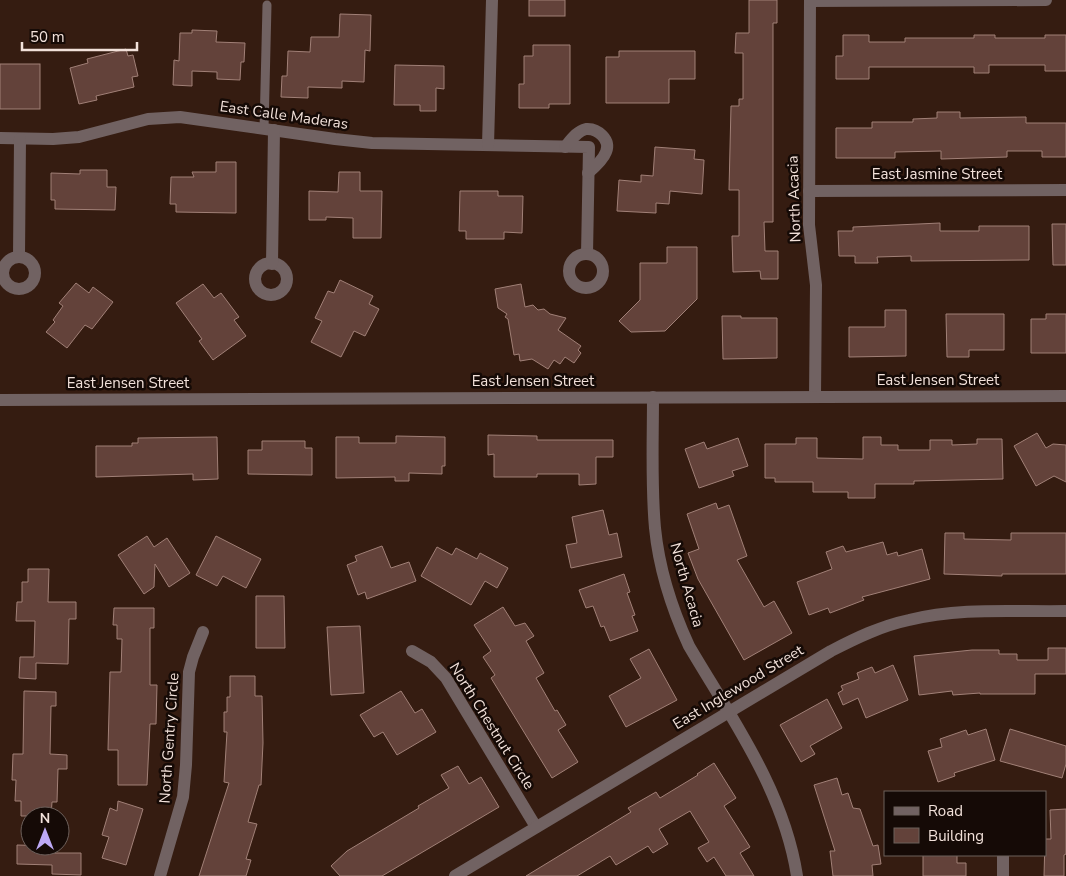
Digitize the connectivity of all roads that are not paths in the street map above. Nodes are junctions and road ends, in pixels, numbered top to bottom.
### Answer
1 (492, 0) edge
2 (810, 0) edge
3 (1046, 0) edge
4 (267, 5) dead end
5 (269, 130) junction
6 (0, 138) edge
7 (20, 139) junction
8 (488, 145) junction
9 (565, 147) junction
10 (588, 173) junction
11 (1066, 190) edge
12 (808, 191) junction
13 (587, 254) dead end
14 (19, 256) dead end
15 (272, 264) dead end
16 (814, 396) junction
17 (1066, 396) edge
18 (653, 397) junction
19 (0, 400) edge
20 (1066, 611) edge
21 (203, 632) dead end
22 (412, 651) dead end
23 (728, 712) junction
24 (536, 827) junction
25 (1003, 856) edge
26 (160, 876) edge
27 (455, 876) edge
28 (797, 876) edge
29 (1003, 876) edge

1 - 8 street
2 - 3 street
2 - 12 street, North Acacia
4 - 5 lane
5 - 7 street, East Calle Maderas
5 - 8 street, East Calle Maderas
5 - 15 street
6 - 7 street, East Calle Maderas
7 - 14 street
8 - 9 street, East Calle Maderas
9 - 10 street, East Calle Maderas
9 - 10 street
10 - 13 street, East Calle Maderas
11 - 12 street, East Jasmine Street
12 - 16 street, North Acacia
16 - 17 street, East Jensen Street
16 - 18 street, East Jensen Street
18 - 19 street, East Jensen Street
18 - 23 street, North Acacia
20 - 23 street, East Inglewood Street
21 - 26 street, North Gentry Circle
22 - 24 street, North Chestnut Circle
23 - 24 street, East Inglewood Street
23 - 28 street, North Acacia
24 - 27 street, East Inglewood Street
25 - 29 street

